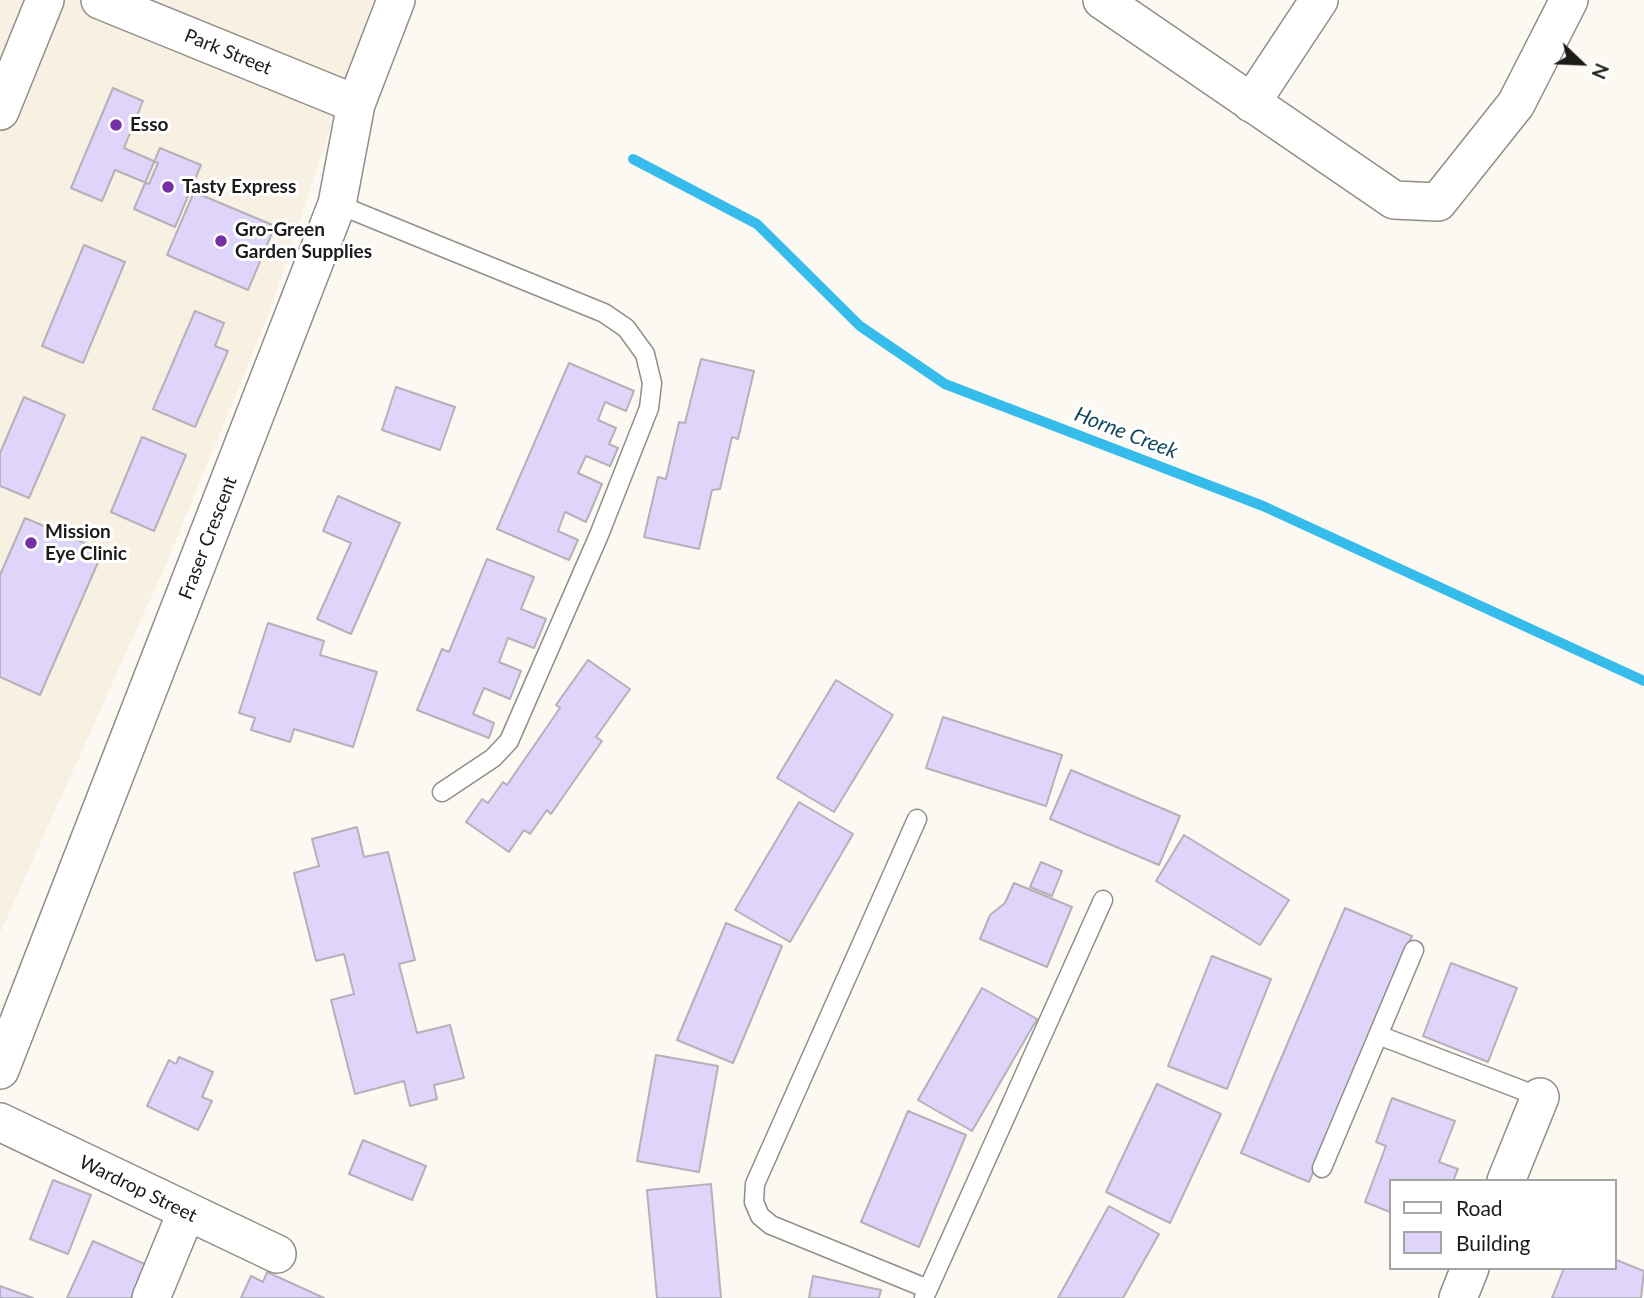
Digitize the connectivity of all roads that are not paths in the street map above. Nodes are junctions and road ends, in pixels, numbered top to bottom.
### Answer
1 (45, 0) edge
2 (100, 0) edge
3 (396, 0) edge
4 (1102, 0) edge
5 (1318, 0) edge
6 (1569, 0) edge
7 (1251, 103) junction
8 (356, 104) junction
9 (0, 111) edge
10 (337, 204) junction
11 (442, 792) dead end
12 (918, 819) dead end
13 (1103, 900) dead end
14 (1414, 950) dead end
15 (1378, 1035) junction
16 (0, 1070) edge
17 (1540, 1097) joint
18 (0, 1122) edge
19 (1322, 1168) dead end
20 (1507, 1179) edge
21 (186, 1213) junction
22 (277, 1254) dead end
23 (1469, 1270) edge
24 (926, 1294) edge
25 (151, 1298) edge
26 (1458, 1298) edge

1 - 9 street
2 - 8 street, Park Street
3 - 8 street, Fraser Crescent
4 - 7 street
5 - 7 street
6 - 7 street
8 - 10 street, Fraser Crescent
10 - 11 lane
10 - 16 street, Fraser Crescent
12 - 24 lane
13 - 24 lane
14 - 15 lane
15 - 17 lane
15 - 19 lane
17 - 20 street
18 - 21 street, Wardrop Street
21 - 22 street, Wardrop Street
21 - 25 street
23 - 26 street

